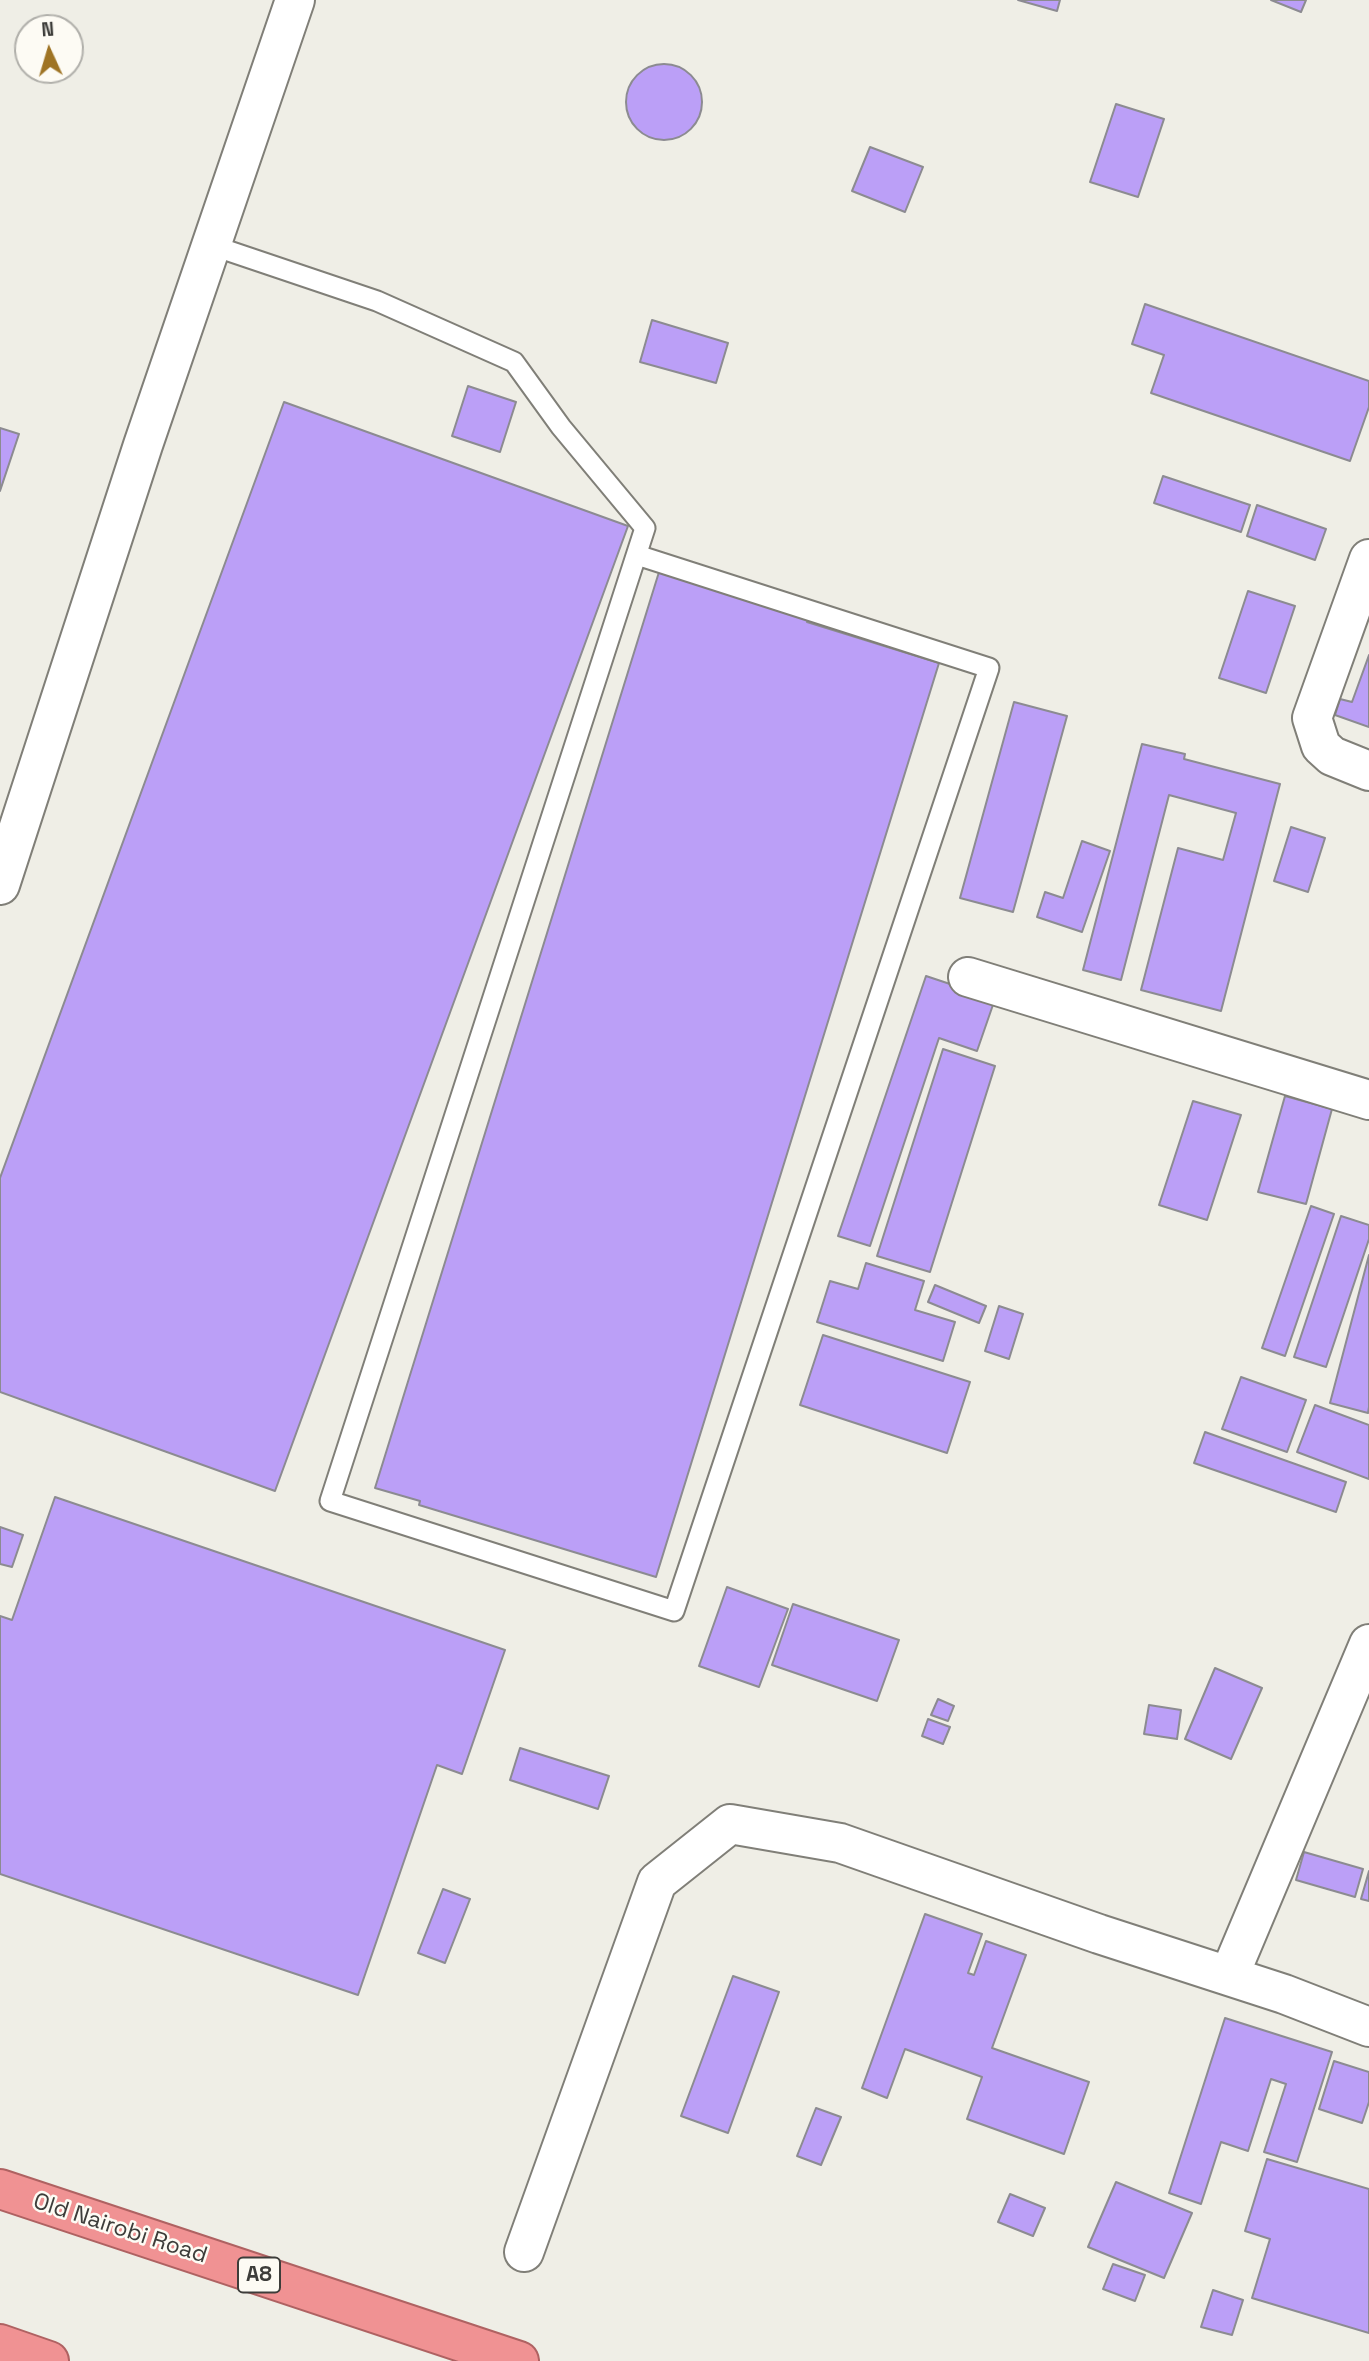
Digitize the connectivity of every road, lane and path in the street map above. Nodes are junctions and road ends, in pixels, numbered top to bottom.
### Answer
1 (295, 0) edge
2 (211, 245) junction
3 (637, 555) junction
4 (1369, 559) edge
5 (1369, 771) edge
6 (0, 885) edge
7 (968, 977) dead end
8 (1369, 1100) edge
9 (1369, 1644) edge
10 (1229, 1976) junction
11 (1369, 2027) edge
12 (0, 2189) edge
13 (524, 2252) dead end
14 (0, 2344) edge
15 (49, 2361) edge
16 (519, 2361) edge

1 - 2 street
2 - 3 lane
2 - 6 street
3 - 3 lane
4 - 5 street
7 - 8 street
9 - 10 street
10 - 11 street
10 - 13 street
12 - 16 highway, Old Nairobi Road / A8
14 - 15 highway

